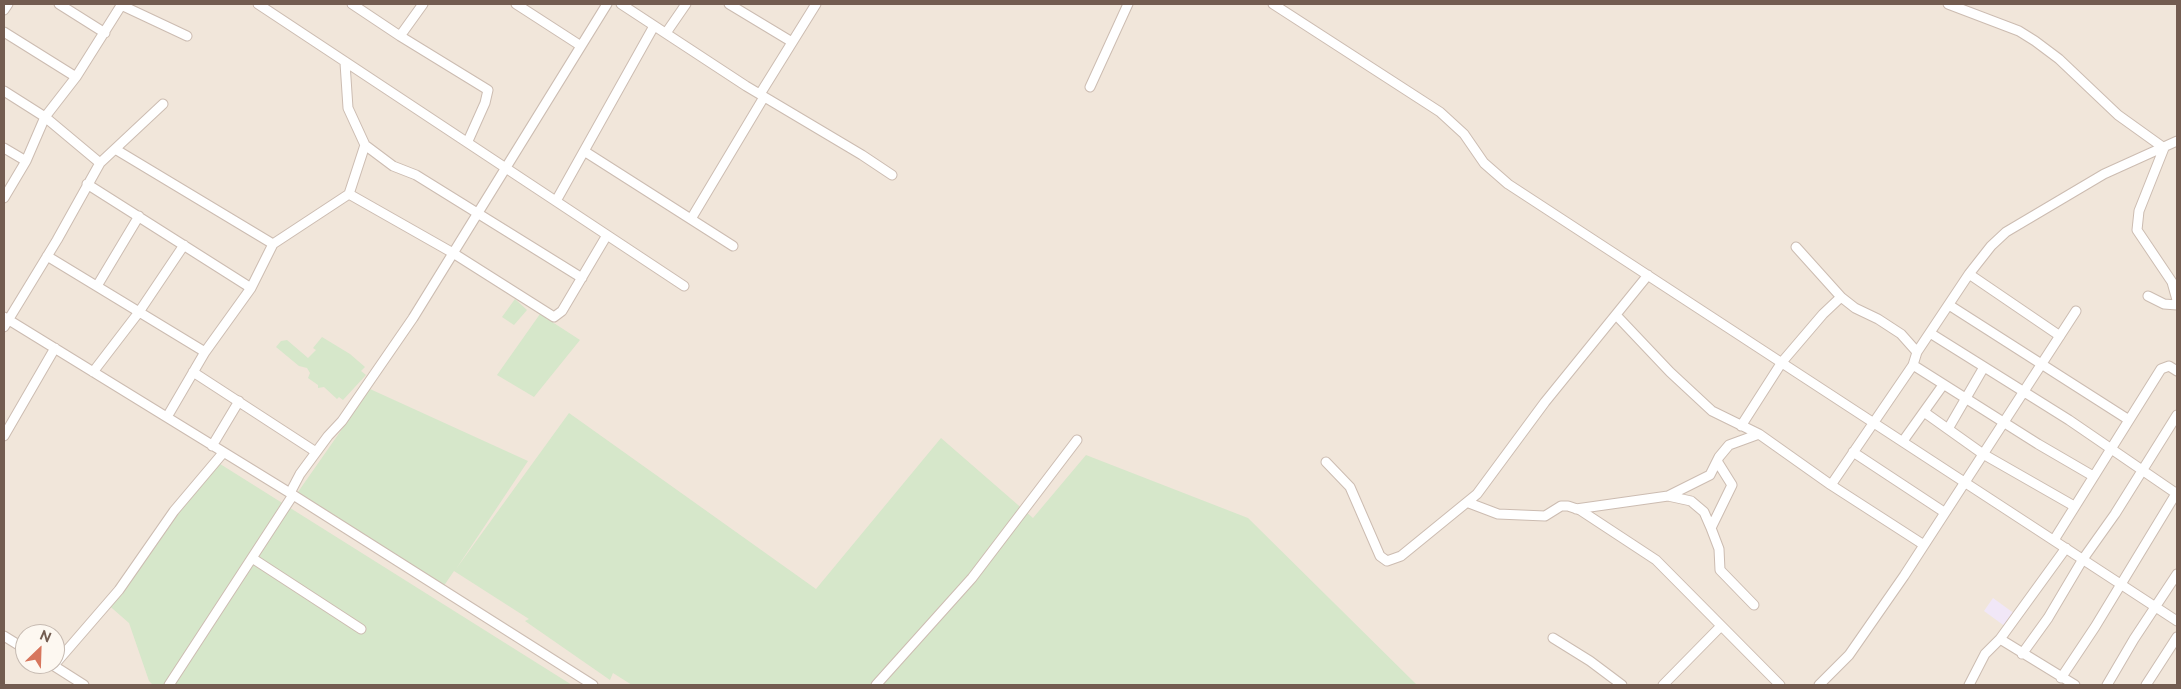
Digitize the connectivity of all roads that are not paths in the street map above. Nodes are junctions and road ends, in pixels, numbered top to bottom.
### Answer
1 (8, 4) edge
2 (60, 4) edge
3 (122, 4) edge
4 (258, 4) edge
5 (352, 4) edge
6 (423, 4) edge
7 (516, 4) edge
8 (607, 4) edge
9 (621, 4) edge
10 (686, 4) edge
11 (729, 4) edge
12 (816, 4) edge
13 (1128, 4) edge
14 (1273, 4) edge
15 (1948, 4) edge
16 (4, 10) edge
17 (654, 26) junction
18 (4, 32) edge
19 (105, 33) junction
20 (666, 33) junction
21 (187, 36) dead end
22 (400, 36) junction
23 (792, 42) junction
24 (580, 46) junction
25 (345, 63) junction
26 (76, 77) junction
27 (1090, 87) dead end
28 (4, 91) edge
29 (762, 96) junction
30 (163, 104) dead end
31 (45, 117) junction
32 (468, 141) junction
33 (2177, 141) edge
34 (365, 145) junction
35 (4, 148) edge
36 (2164, 148) junction
37 (115, 149) junction
38 (584, 151) junction
39 (26, 161) junction
40 (100, 163) junction
41 (505, 167) junction
42 (892, 176) dead end
43 (87, 184) junction
44 (348, 194) junction
45 (4, 198) edge
46 (556, 201) junction
47 (477, 213) junction
48 (139, 216) junction
49 (691, 219) junction
50 (607, 235) junction
51 (273, 244) junction
52 (184, 245) junction
53 (733, 246) dead end
54 (1796, 248) dead end
55 (453, 253) junction
56 (47, 256) junction
57 (1969, 274) junction
58 (1648, 275) junction
59 (582, 278) junction
60 (97, 286) junction
61 (684, 286) dead end
62 (251, 288) junction
63 (2148, 296) dead end
64 (1841, 297) junction
65 (2177, 300) edge
66 (1949, 305) junction
67 (2177, 305) edge
68 (2076, 311) dead end
69 (139, 312) junction
70 (1616, 314) junction
71 (5, 321) edge
72 (1930, 333) junction
73 (2060, 336) junction
74 (55, 348) junction
75 (205, 352) junction
76 (1917, 352) junction
77 (1782, 362) junction
78 (2043, 364) junction
79 (1913, 365) junction
80 (1984, 367) junction
81 (2177, 371) edge
82 (93, 372) junction
83 (193, 372) junction
84 (1943, 386) junction
85 (2024, 392) junction
86 (1966, 400) junction
87 (239, 401) junction
88 (1924, 412) junction
89 (2177, 415) edge
90 (167, 418) junction
91 (2129, 420) junction
92 (1873, 422) junction
93 (2003, 423) junction
94 (1741, 426) junction
95 (1948, 429) junction
96 (1759, 434) junction
97 (4, 436) edge
98 (1077, 440) dead end
99 (1903, 441) junction
100 (212, 446) junction
101 (2110, 448) junction
102 (316, 452) junction
103 (1853, 452) junction
104 (223, 453) junction
105 (1983, 454) junction
106 (1717, 461) junction
107 (1326, 462) dead end
108 (2143, 470) junction
109 (2093, 476) junction
110 (1966, 482) junction
111 (1831, 485) junction
112 (2177, 493) edge
113 (292, 494) junction
114 (1668, 496) junction
115 (1469, 503) junction
116 (2074, 506) junction
117 (1576, 509) junction
118 (1944, 512) junction
119 (1711, 528) junction
120 (2054, 540) junction
121 (1924, 545) junction
122 (2066, 548) junction
123 (252, 558) junction
124 (2083, 559) junction
125 (2177, 574) edge
126 (2121, 584) junction
127 (1754, 605) dead end
128 (2155, 606) junction
129 (2177, 621) edge
130 (1721, 626) junction
131 (361, 628) dead end
132 (4, 636) edge
133 (2177, 637) edge
134 (1553, 638) dead end
135 (2000, 639) junction
136 (15, 642) edge
137 (65, 651) edge
138 (2022, 654) junction
139 (65, 672) edge
140 (2061, 678) junction
141 (84, 685) edge
142 (170, 685) edge
143 (593, 685) edge
144 (876, 685) edge
145 (1622, 685) edge
146 (1663, 685) edge
147 (1780, 685) edge
148 (1818, 685) edge
149 (1969, 685) edge
150 (2074, 685) edge
151 (2106, 685) edge
152 (2146, 685) edge

1 - 16 street
2 - 19 street
3 - 19 street
3 - 21 street
4 - 25 street
5 - 22 street
6 - 22 street
7 - 24 street
8 - 24 street
9 - 17 street
10 - 20 street
11 - 23 street
12 - 23 street
13 - 27 street
14 - 58 street
15 - 36 street
17 - 20 street
17 - 38 street
18 - 26 street
19 - 26 street
20 - 29 street
22 - 32 street
23 - 29 street
24 - 41 street
25 - 32 street
25 - 34 street
26 - 31 street
28 - 31 street
29 - 42 street
29 - 49 street
30 - 37 street
31 - 39 street
31 - 40 street
32 - 41 street
33 - 36 street
34 - 44 street
34 - 47 street
35 - 39 street
36 - 57 street
36 - 65 street
37 - 40 street
37 - 51 street
38 - 46 street
38 - 49 street
39 - 45 street
40 - 43 street
41 - 46 street
41 - 47 street
43 - 48 street
43 - 56 street
44 - 51 street
44 - 55 street
46 - 50 street
47 - 55 street
47 - 59 street
48 - 52 street
48 - 60 street
49 - 53 street
50 - 59 street
50 - 61 street
51 - 62 street
52 - 62 street
52 - 69 street
54 - 64 street
55 - 59 street
55 - 102 street
56 - 60 street
56 - 71 street
57 - 66 street
57 - 73 street
58 - 70 street
58 - 77 street
60 - 69 street
62 - 75 street
63 - 67 street
64 - 76 street
64 - 77 street
66 - 72 street
66 - 78 street
68 - 73 street
69 - 75 street
69 - 82 street
70 - 94 street
70 - 115 street
71 - 74 street
72 - 76 street
72 - 80 street
73 - 78 street
74 - 82 street
74 - 97 street
75 - 83 street
76 - 79 street
77 - 92 street
77 - 94 street
78 - 85 street
78 - 91 street
79 - 84 street
79 - 92 street
80 - 85 street
80 - 86 street
81 - 91 street
82 - 90 street
83 - 87 street
83 - 90 street
84 - 86 street
84 - 88 street
85 - 93 street
85 - 101 street
86 - 93 street
86 - 95 street
87 - 100 street
87 - 102 street
88 - 95 street
88 - 99 street
89 - 108 street
90 - 100 street
91 - 101 street
92 - 99 street
92 - 103 street
93 - 105 street
93 - 109 street
94 - 96 street
95 - 105 street
96 - 106 street
96 - 111 street
98 - 144 street
99 - 110 street
100 - 104 street
101 - 108 street
101 - 109 street
102 - 113 street
103 - 111 street
103 - 118 street
104 - 113 street
104 - 137 street
105 - 110 street
105 - 116 street
106 - 114 street
106 - 119 street
107 - 115 street
108 - 112 street
108 - 124 street
109 - 116 street
110 - 118 street
110 - 120 street
111 - 121 street
112 - 126 street
113 - 123 street
113 - 143 street
114 - 117 street
114 - 119 street
115 - 117 street
116 - 120 street
117 - 130 street
118 - 121 street
119 - 127 street
120 - 122 street
121 - 148 street
122 - 124 street
122 - 135 street
123 - 131 street
123 - 142 street
124 - 126 street
124 - 138 street
125 - 128 street
126 - 128 street
126 - 140 street
128 - 129 street
128 - 151 street
130 - 146 street
130 - 147 street
132 - 136 street
133 - 152 street
134 - 145 street
135 - 138 street
135 - 149 street
138 - 140 street
139 - 141 street
140 - 150 street

